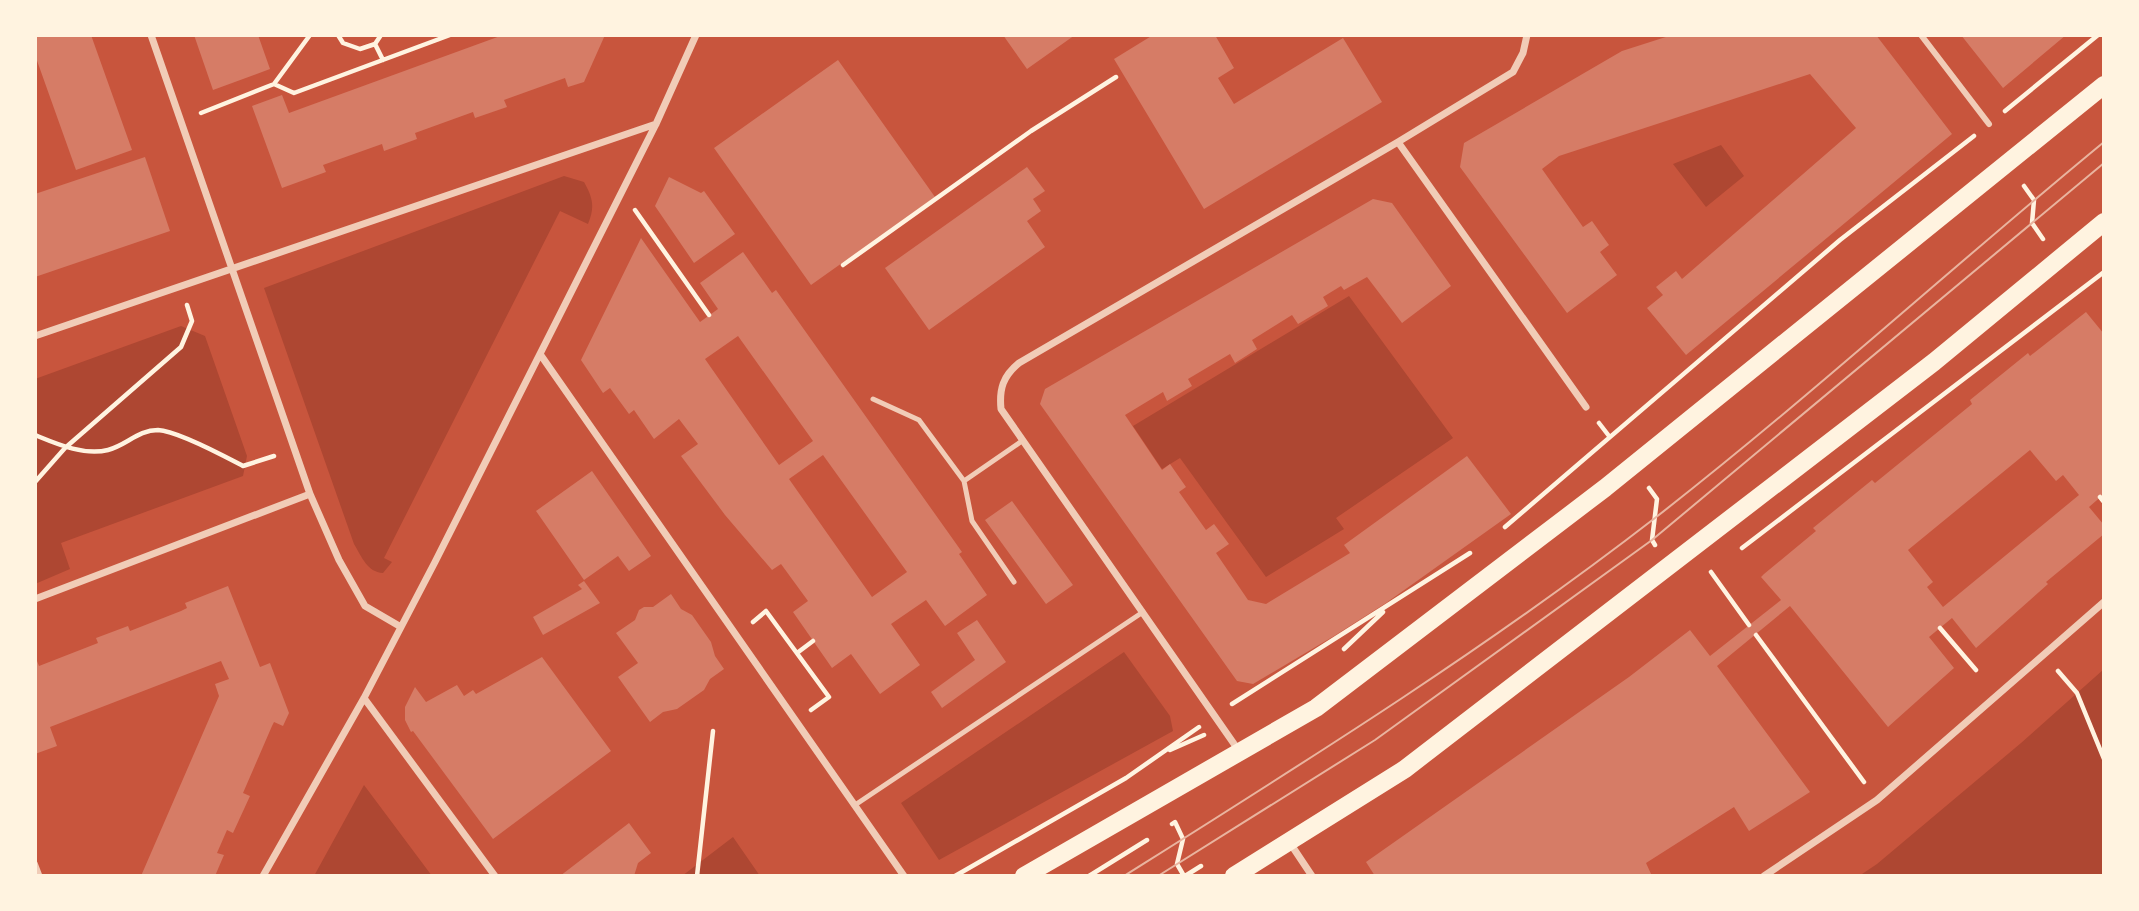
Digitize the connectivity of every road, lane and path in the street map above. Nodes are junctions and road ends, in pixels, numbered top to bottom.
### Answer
1 (151, 35) edge
2 (310, 35) edge
3 (338, 35) edge
4 (381, 35) edge
5 (450, 35) edge
6 (696, 35) edge
7 (1527, 35) edge
8 (1921, 35) edge
9 (2098, 35) edge
10 (375, 44) junction
11 (383, 60) junction
12 (1116, 77) dead end
13 (274, 85) junction
14 (2104, 85) edge
15 (180, 121) junction
16 (656, 124) junction
17 (1989, 124) junction
18 (1398, 142) junction
19 (2024, 186) dead end
20 (622, 192) junction
21 (2104, 222) edge
22 (2042, 238) dead end
23 (843, 265) dead end
24 (232, 271) junction
25 (2103, 273) edge
26 (182, 287) junction
27 (709, 315) dead end
28 (35, 336) edge
29 (540, 354) junction
30 (873, 400) dead end
31 (1586, 407) dead end
32 (35, 435) edge
33 (1022, 440) junction
34 (65, 447) junction
35 (295, 449) junction
36 (964, 481) junction
37 (35, 482) edge
38 (310, 494) junction
39 (1638, 494) dead end
40 (1495, 535) dead end
41 (1658, 550) dead end
42 (1474, 551) dead end
43 (1732, 555) dead end
44 (1721, 564) dead end
45 (1014, 582) dead end
46 (35, 599) edge
47 (2104, 602) edge
48 (766, 611) dead end
49 (1143, 611) junction
50 (1749, 625) dead end
51 (401, 626) junction
52 (1940, 628) dead end
53 (1756, 635) dead end
54 (813, 640) dead end
55 (797, 653) junction
56 (2044, 656) junction
57 (1976, 670) dead end
58 (829, 697) dead end
59 (364, 698) junction
60 (1216, 715) junction
61 (713, 732) dead end
62 (1240, 752) junction
63 (2104, 759) edge
64 (1877, 800) junction
65 (855, 805) junction
66 (1166, 828) dead end
67 (1157, 834) dead end
68 (1289, 843) junction
69 (35, 863) edge
70 (1201, 866) dead end
71 (40, 876) edge
72 (263, 876) edge
73 (495, 876) edge
74 (697, 876) edge
75 (904, 876) edge
76 (955, 876) edge
77 (1024, 876) edge
78 (1089, 876) edge
79 (1184, 876) edge
80 (1234, 876) edge
81 (1312, 876) edge
82 (1764, 876) edge

1 - 15 street
2 - 13 path
3 - 10 path
4 - 10 path
5 - 11 path
6 - 16 street
7 - 18 street
8 - 17 street
9 - 17 path
10 - 11 path
11 - 13 path
12 - 23 path
13 - 15 path
14 - 62 main road
15 - 24 street
16 - 20 street
16 - 24 street
17 - 40 path
18 - 31 street
18 - 33 street
19 - 22 path
20 - 27 path
20 - 29 street
21 - 68 main road
24 - 26 street
24 - 35 street
25 - 43 path
26 - 28 street
26 - 34 path
29 - 51 street
29 - 65 street
30 - 36 lane
32 - 34 path
33 - 36 lane
33 - 49 street
34 - 35 path
34 - 37 path
35 - 38 street
36 - 45 lane
38 - 46 street
38 - 51 street
39 - 41 path
42 - 60 path
44 - 50 path
47 - 56 street
48 - 55 path
49 - 60 street
49 - 65 lane
51 - 59 street
52 - 57 path
53 - 64 path
54 - 55 path
55 - 58 path
56 - 63 path
56 - 64 street
59 - 72 street
59 - 73 street
60 - 62 street
60 - 76 path
61 - 74 path
62 - 77 main road
64 - 82 street
65 - 75 street
66 - 79 path
67 - 78 path
68 - 80 main road
68 - 81 street
69 - 71 lane
70 - 79 path

